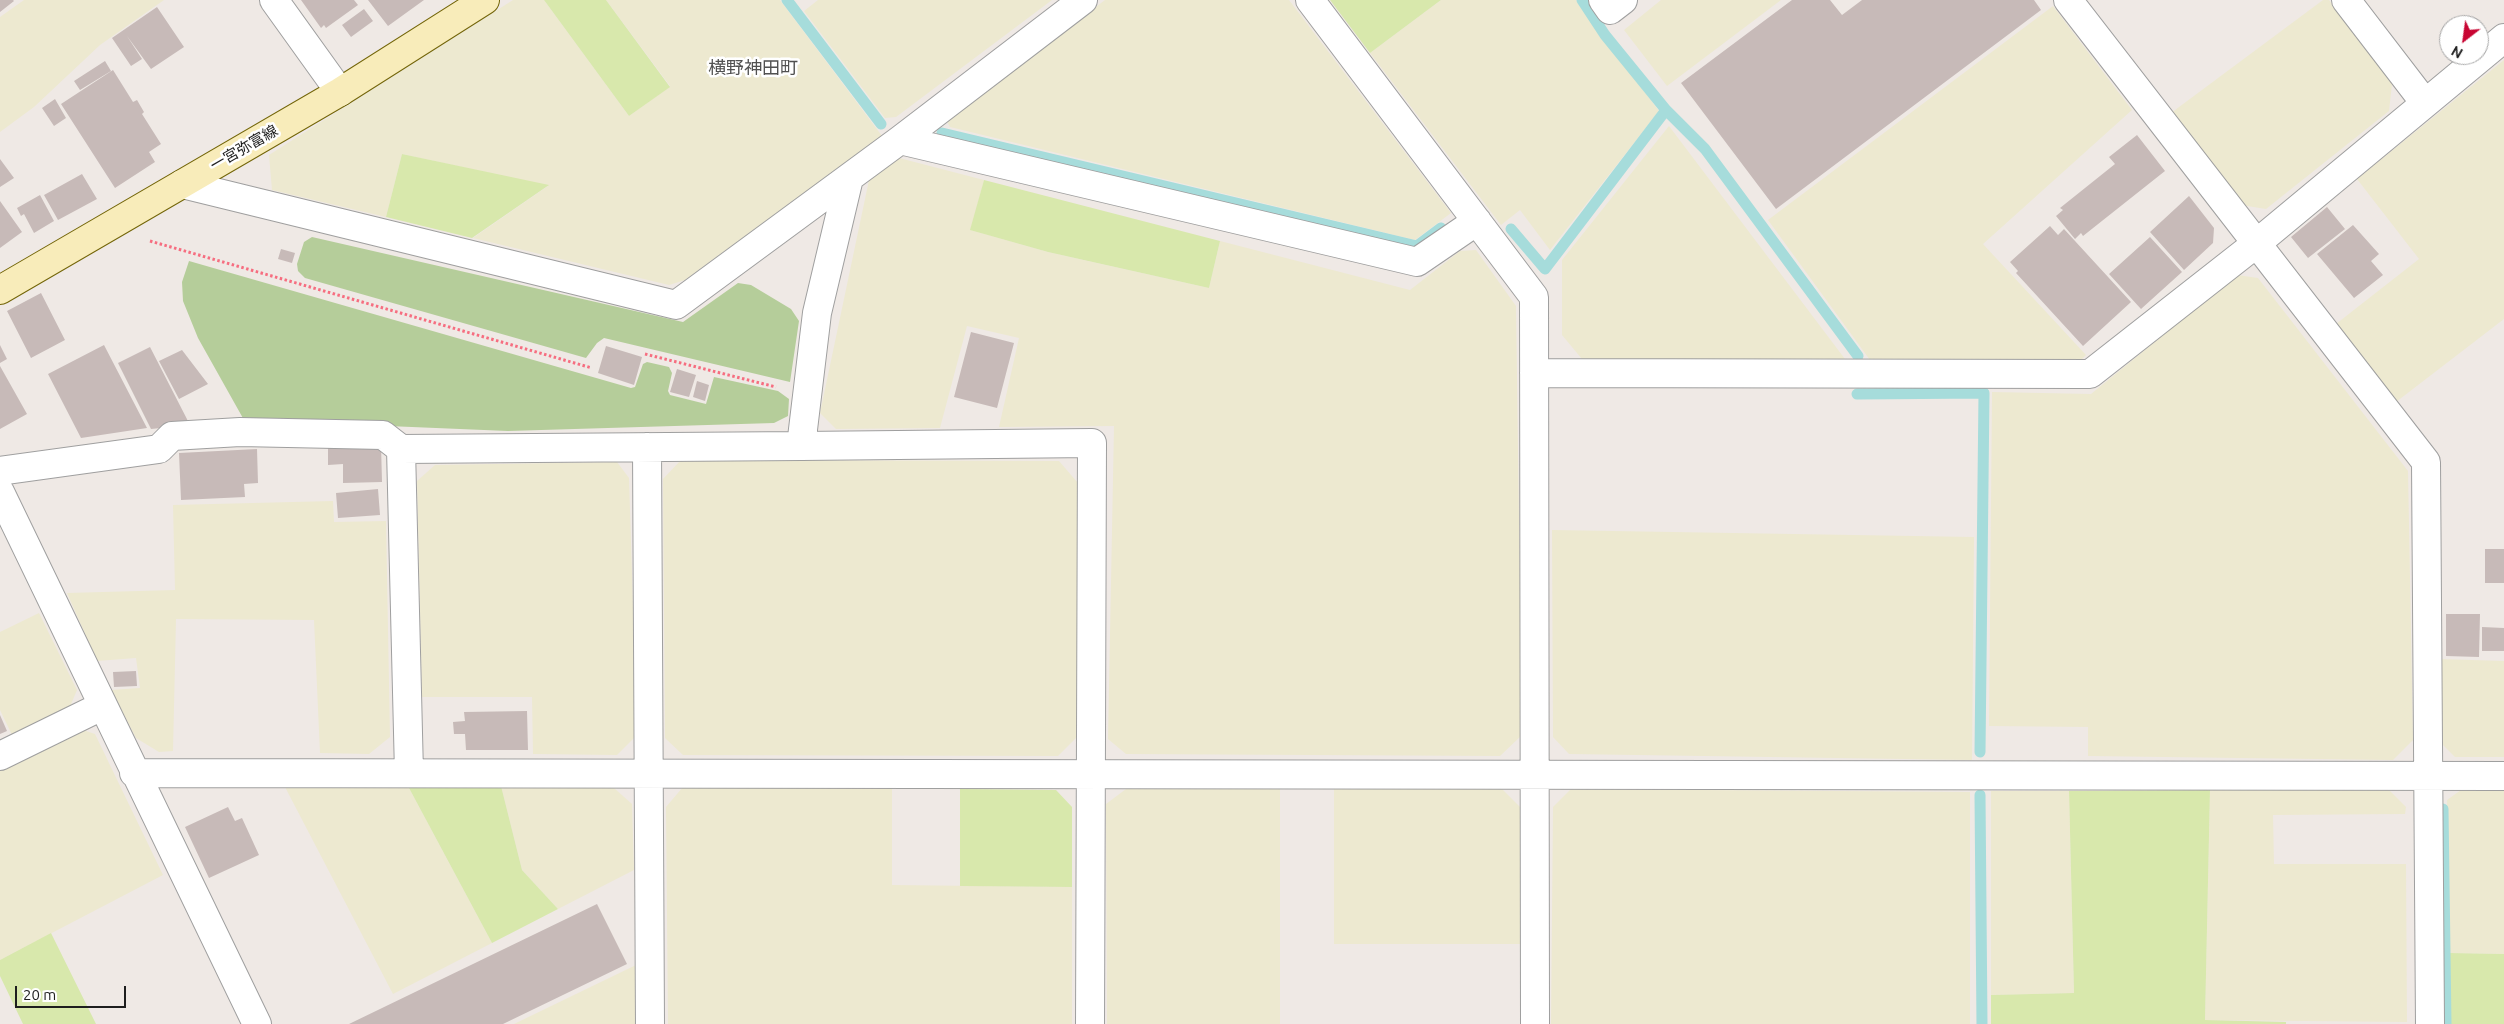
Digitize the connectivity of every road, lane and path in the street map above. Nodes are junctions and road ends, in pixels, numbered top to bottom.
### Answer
1 (274, 0) edge
2 (485, 0) edge
3 (1083, 0) edge
4 (1310, 0) edge
5 (1603, 0) edge
6 (1623, 0) edge
7 (2068, 0) edge
8 (2346, 0) edge
9 (2504, 38) edge
10 (340, 92) junction
11 (2426, 103) junction
12 (900, 140) junction
13 (849, 178) junction
14 (182, 184) junction
15 (1477, 221) junction
16 (105, 228) junction
17 (2257, 243) junction
18 (0, 290) edge
19 (645, 354) dead end
20 (592, 368) dead end
21 (1534, 372) junction
22 (807, 395) junction
23 (801, 446) junction
24 (647, 447) junction
25 (401, 449) junction
26 (0, 471) edge
27 (0, 492) edge
28 (102, 706) junction
29 (0, 756) edge
30 (134, 773) junction
31 (409, 774) junction
32 (649, 774) junction
33 (1090, 775) junction
34 (1535, 775) junction
35 (2428, 776) junction
36 (2504, 776) edge
37 (257, 1024) edge
38 (650, 1024) edge
39 (1090, 1024) edge
40 (1535, 1024) edge
41 (2430, 1024) edge

1 - 10 street
2 - 10 main road, 一宮弥富線
3 - 12 street
4 - 15 street
5 - 6 street
7 - 17 street
8 - 11 street
9 - 11 street
10 - 14 main road, 一宮弥富線
11 - 17 street
12 - 13 street
12 - 15 street
13 - 14 street
13 - 22 street
14 - 16 main road, 一宮弥富線
15 - 21 street
16 - 18 main road, 一宮弥富線
16 - 20 path
17 - 21 street
17 - 35 street
19 - 22 path
21 - 34 street
22 - 23 street
23 - 24 street
23 - 33 street
24 - 25 street
24 - 32 street
25 - 26 street
25 - 31 street
27 - 28 street
28 - 29 street
28 - 30 street
30 - 31 street
30 - 37 street
31 - 32 street
32 - 33 street
32 - 38 street
33 - 34 street
33 - 39 street
34 - 35 street
34 - 40 street
35 - 36 street
35 - 41 street

